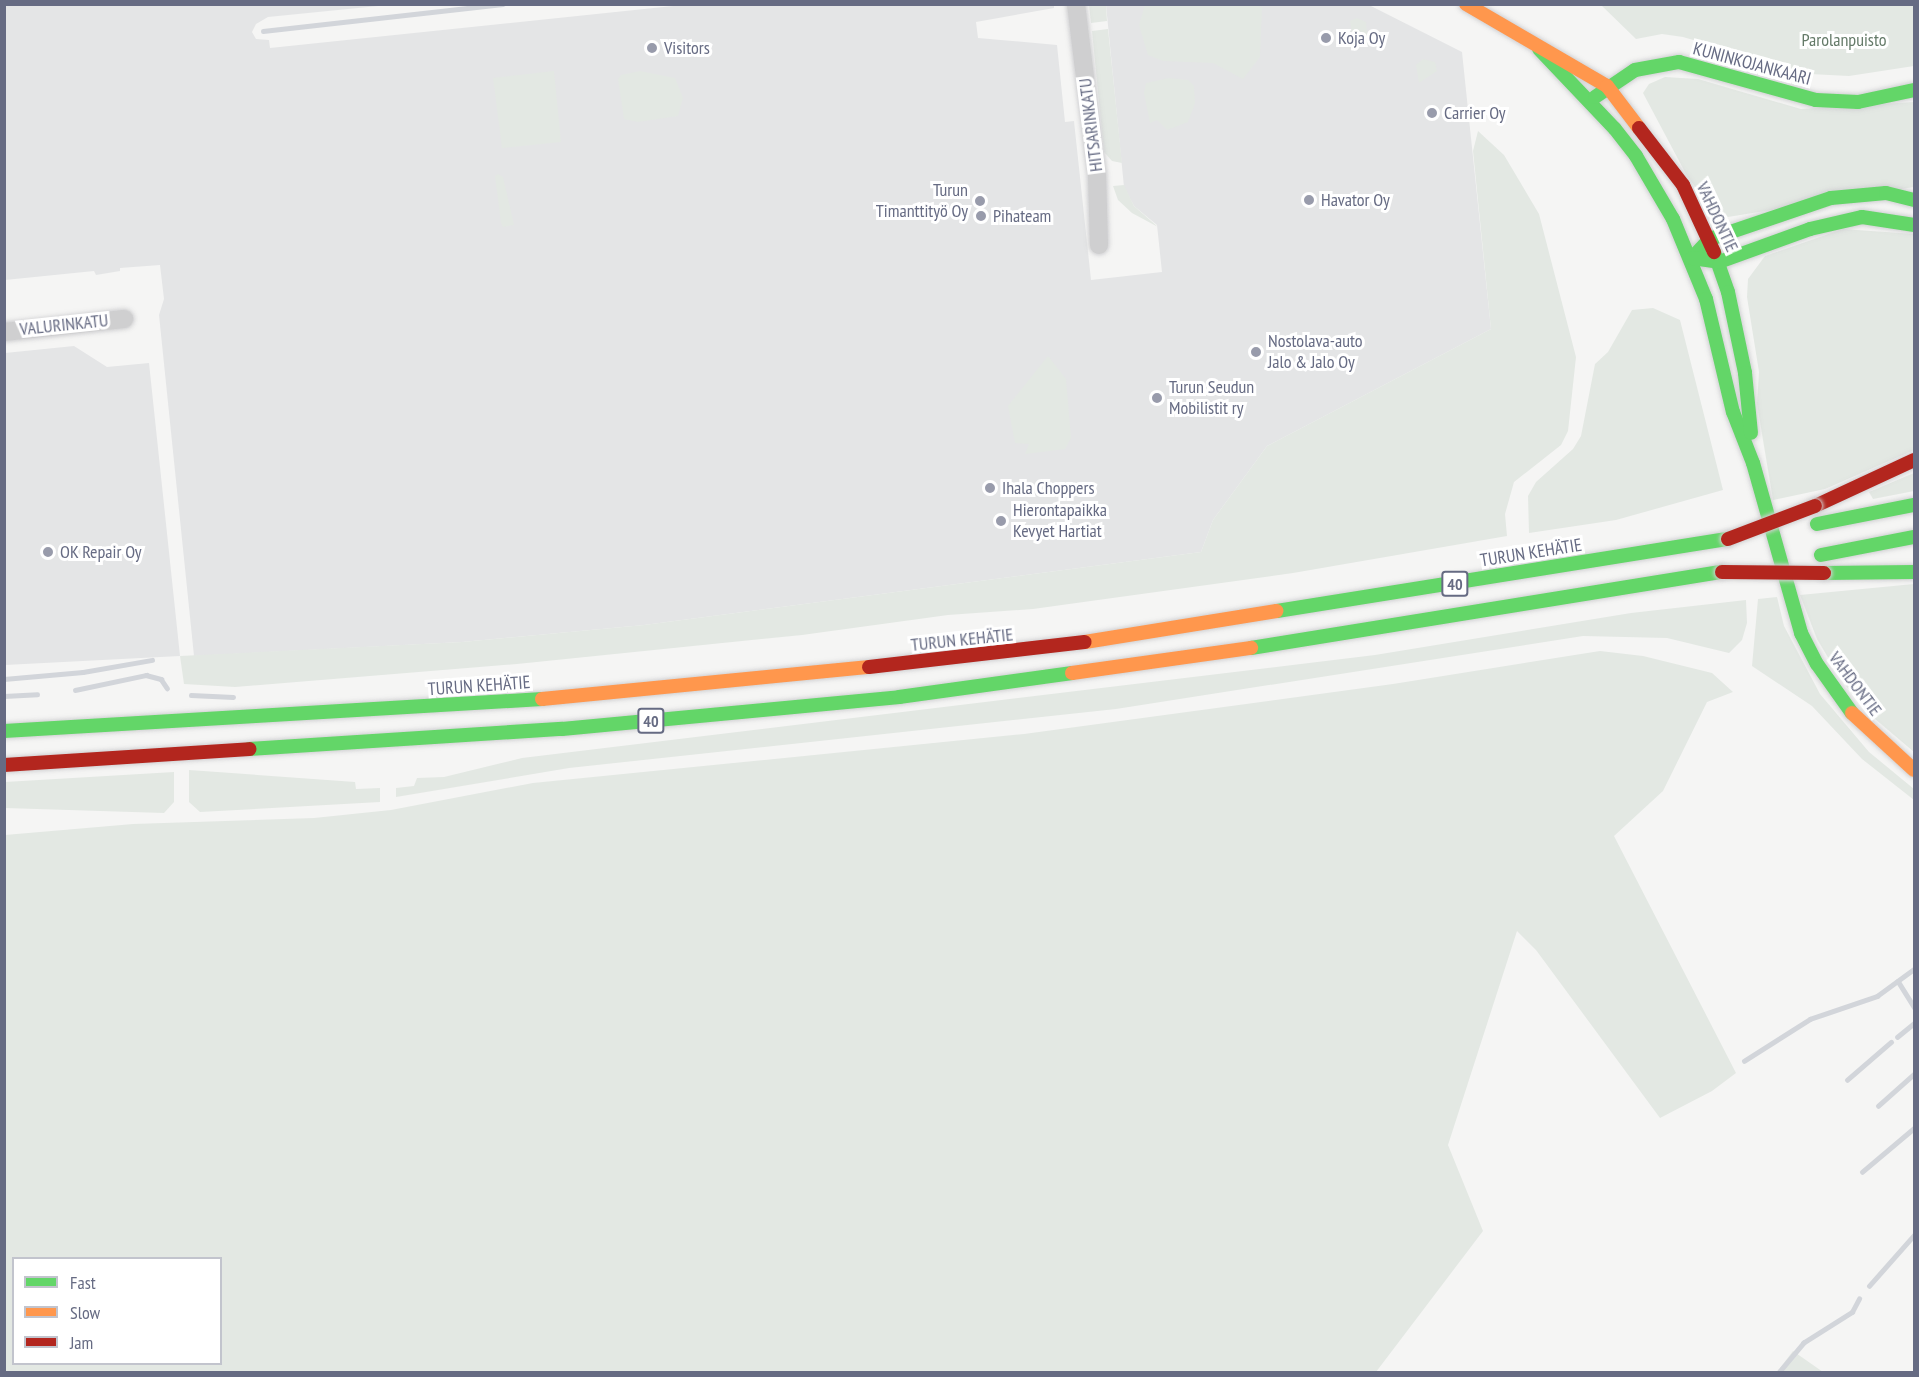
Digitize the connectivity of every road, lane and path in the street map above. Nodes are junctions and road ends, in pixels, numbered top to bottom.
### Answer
1 (1076, 4) edge
2 (1466, 4) edge
3 (1539, 50) junction
4 (1607, 86) junction
5 (1914, 90) edge
6 (1591, 102) junction
7 (1914, 200) edge
8 (1914, 225) edge
9 (1710, 239) junction
10 (1099, 245) dead end
11 (1692, 258) junction
12 (1719, 262) junction
13 (124, 319) dead end
14 (4, 332) edge
15 (1914, 460) edge
16 (1753, 463) junction
17 (1914, 505) edge
18 (1914, 537) edge
19 (1728, 539) junction
20 (1722, 572) junction
21 (1914, 572) edge
22 (4, 731) edge
23 (4, 765) edge
24 (1914, 770) edge

1 - 10 street, HITSARINKATU
2 - 3 main road, VAHDONTIE
3 - 4 main road, VAHDONTIE
3 - 6 main road, VAHDONTIE
4 - 5 main road, KUNINKOJANKAARI
4 - 6 main road, KUNINKOJANKAARI
4 - 9 main road, VAHDONTIE
6 - 11 main road, VAHDONTIE
7 - 9 main road
8 - 12 main road
9 - 11 main road
9 - 12 main road, VAHDONTIE
11 - 12 main road
11 - 16 main road, VAHDONTIE
12 - 16 main road, VAHDONTIE
13 - 14 street, VALURINKATU
15 - 19 main road, bridge
16 - 24 main road, VAHDONTIE
17 - 19 main road, TURUN KEHÄTIE / 40, bridge
18 - 20 main road, 40, bridge
19 - 22 main road, TURUN KEHÄTIE / 40
20 - 21 main road, bridge
20 - 23 main road, 40

